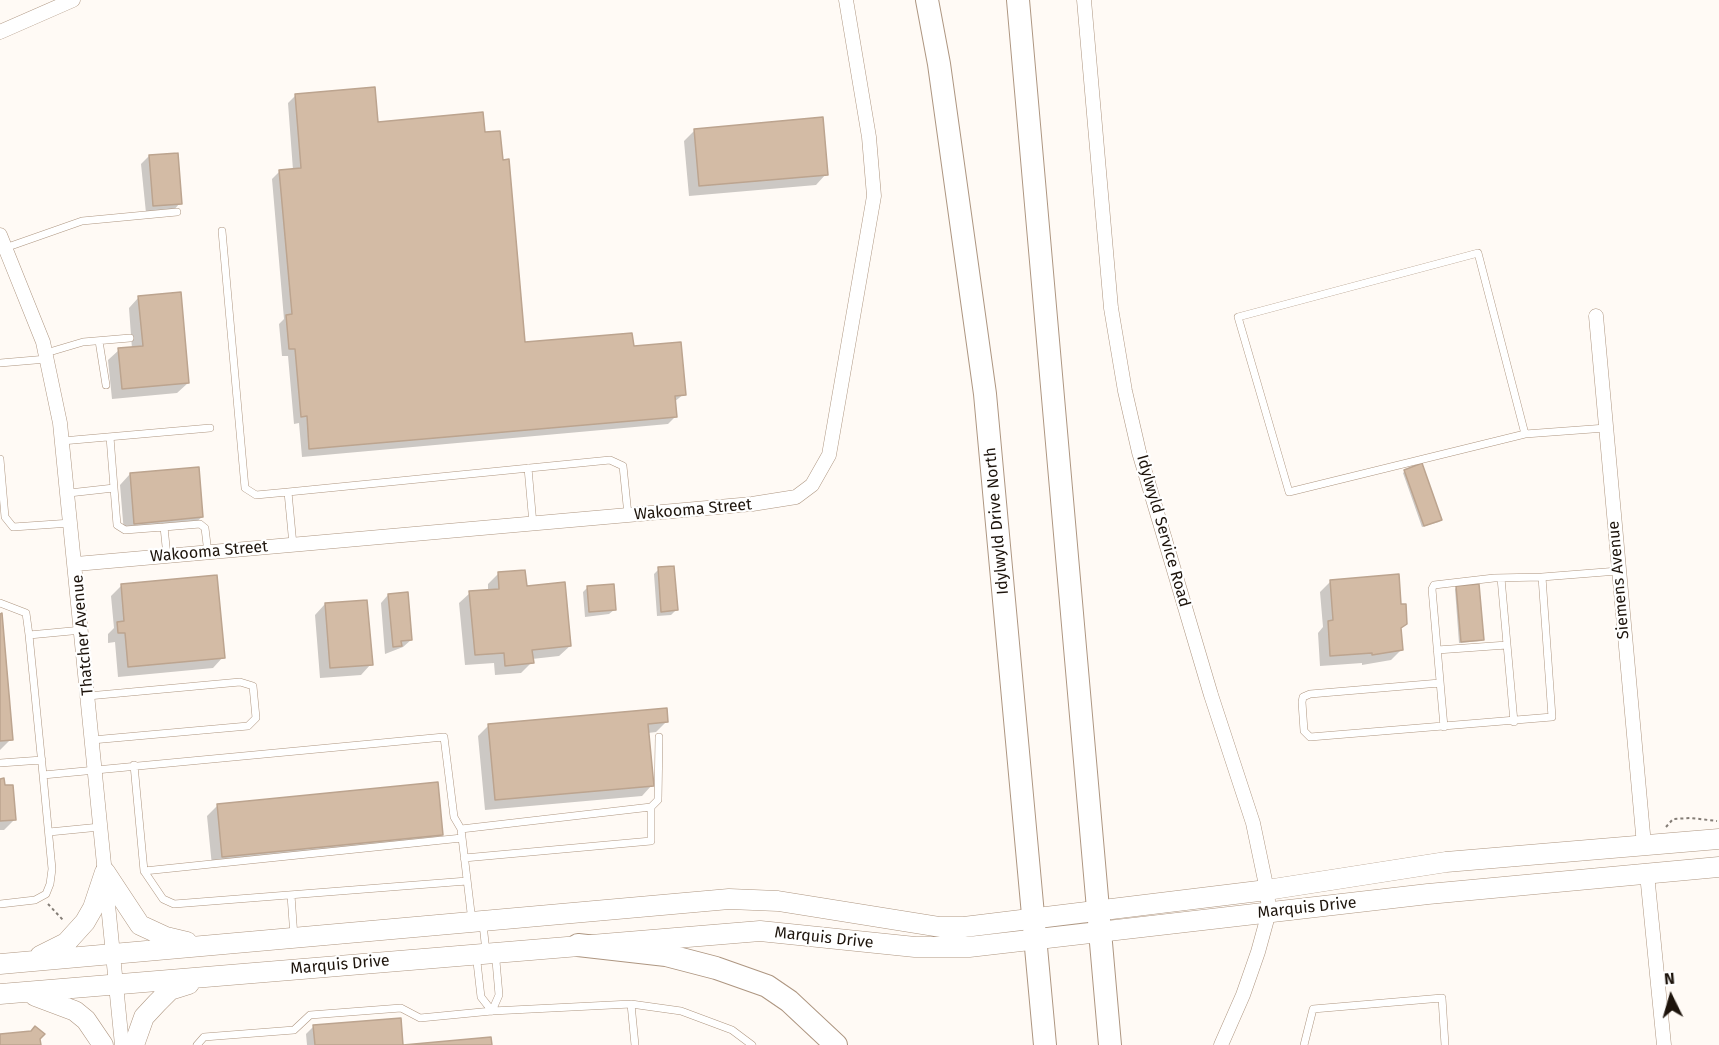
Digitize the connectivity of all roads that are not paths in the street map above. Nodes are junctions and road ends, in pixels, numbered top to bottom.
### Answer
1 (73, 0) edge
2 (846, 0) edge
3 (927, 0) edge
4 (1018, 0) edge
5 (1084, 0) edge
6 (50, 4) edge
7 (0, 32) edge
8 (177, 212) dead end
9 (222, 231) dead end
10 (3, 242) edge
11 (1596, 316) dead end
12 (130, 338) dead end
13 (99, 341) junction
14 (46, 356) junction
15 (0, 363) edge
16 (106, 385) dead end
17 (210, 428) dead end
18 (1606, 428) junction
19 (1525, 434) junction
20 (110, 437) junction
21 (62, 441) junction
22 (0, 459) edge
23 (528, 468) junction
24 (114, 488) junction
25 (288, 492) junction
26 (69, 493) junction
27 (628, 516) junction
28 (72, 523) junction
29 (533, 524) junction
30 (164, 527) junction
31 (293, 545) junction
32 (208, 553) junction
33 (167, 556) junction
34 (76, 564) junction
35 (1618, 571) junction
36 (1542, 577) junction
37 (1501, 578) junction
38 (0, 603) edge
39 (82, 630) junction
40 (29, 635) junction
41 (1507, 645) junction
42 (1437, 650) junction
43 (1440, 683) junction
44 (88, 696) junction
45 (1514, 722) junction
46 (1444, 727) junction
47 (659, 737) dead end
48 (92, 740) junction
49 (42, 760) junction
50 (0, 763) edge
51 (134, 765) junction
52 (96, 770) junction
53 (43, 775) junction
54 (651, 807) junction
55 (100, 827) junction
56 (461, 829) junction
57 (49, 832) junction
58 (462, 838) junction
59 (1719, 839) edge
60 (1643, 840) junction
61 (465, 858) junction
62 (1719, 867) edge
63 (144, 871) junction
64 (105, 872) junction
65 (1647, 874) junction
66 (467, 881) junction
67 (1267, 890) junction
68 (291, 895) junction
69 (0, 904) edge
70 (1269, 912) junction
71 (478, 922) junction
72 (1099, 923) junction
73 (1034, 929) junction
74 (294, 938) junction
75 (578, 945) junction
76 (204, 946) junction
77 (486, 952) junction
78 (112, 954) junction
79 (24, 962) junction
80 (0, 964) edge
81 (217, 976) junction
82 (115, 985) junction
83 (20, 992) junction
84 (0, 994) edge
85 (631, 1004) junction
86 (492, 1011) junction
87 (103, 1045) edge
88 (122, 1045) edge
89 (134, 1045) edge
90 (197, 1045) edge
91 (635, 1045) edge
92 (752, 1045) edge
93 (836, 1045) edge
94 (1045, 1045) edge
95 (1110, 1045) edge
96 (1221, 1045) edge
97 (1304, 1045) edge
98 (1445, 1045) edge
99 (1664, 1045) edge

1 - 6 street
2 - 27 street, Wakooma Street
3 - 73 highway, Idylwyld Drive North
4 - 72 highway
5 - 67 street, Idylwyld Service Road
6 - 7 street
8 - 10 lane
9 - 25 lane
10 - 14 street, Thatcher Avenue
11 - 18 street, Siemens Avenue
12 - 13 lane
13 - 14 lane
13 - 16 lane
14 - 15 lane
14 - 21 street, Thatcher Avenue
17 - 20 lane
18 - 19 lane
18 - 35 street, Siemens Avenue
19 - 19 lane
20 - 21 lane
20 - 24 lane
21 - 26 street, Thatcher Avenue
22 - 28 lane
23 - 25 lane
23 - 27 lane
23 - 29 lane
24 - 26 lane
24 - 30 lane
25 - 31 lane
26 - 28 street, Thatcher Avenue
27 - 29 street, Wakooma Street
28 - 34 street, Thatcher Avenue
29 - 31 street, Wakooma Street
30 - 32 lane
30 - 33 lane
31 - 32 street, Wakooma Street
32 - 33 street, Wakooma Street
33 - 34 street, Wakooma Street
34 - 39 street, Thatcher Avenue
35 - 36 lane
35 - 60 street, Siemens Avenue
36 - 37 lane
36 - 45 lane
37 - 41 lane
37 - 42 lane
38 - 40 lane
39 - 40 lane
39 - 44 street, Thatcher Avenue
40 - 49 lane
41 - 42 lane
41 - 45 lane
42 - 43 lane
43 - 46 lane
43 - 46 lane
44 - 48 street, Thatcher Avenue
44 - 48 lane
45 - 46 lane
47 - 54 lane
48 - 52 street, Thatcher Avenue
49 - 50 lane
49 - 53 lane
51 - 52 lane
51 - 56 lane
51 - 63 lane
52 - 53 lane
52 - 55 street, Thatcher Avenue
53 - 57 lane
54 - 56 lane
54 - 61 lane
55 - 57 lane
55 - 64 street, Thatcher Avenue
56 - 58 lane
57 - 69 lane
58 - 61 lane
58 - 63 lane
59 - 60 main road, Marquis Drive
60 - 65 main road
60 - 67 main road, Marquis Drive
61 - 66 lane
62 - 65 main road, Marquis Drive
63 - 68 lane
64 - 76 main road
64 - 78 street, Thatcher Avenue
64 - 79 main road
65 - 70 main road, Marquis Drive
65 - 99 street
66 - 68 lane
66 - 71 lane
67 - 70 street, Idylwyld Service Road
67 - 72 main road, Marquis Drive
68 - 74 lane
70 - 72 main road, Marquis Drive
70 - 96 street, Idylwyld Service Road
71 - 73 main road, Marquis Drive
71 - 74 main road, Marquis Drive
71 - 77 lane
72 - 73 main road, Marquis Drive
72 - 95 highway
73 - 75 main road, Marquis Drive
73 - 94 highway, Idylwyld Drive North
74 - 76 main road, Marquis Drive
75 - 77 main road, Marquis Drive
75 - 93 highway
76 - 78 main road, Marquis Drive
77 - 81 main road, Marquis Drive
77 - 86 lane
77 - 86 lane
78 - 79 main road, Marquis Drive
78 - 82 street, Thatcher Avenue
79 - 80 main road, Marquis Drive
81 - 82 main road, Marquis Drive
81 - 89 main road
82 - 83 main road, Marquis Drive
82 - 88 street, Thatcher Avenue
83 - 84 main road, Marquis Drive
83 - 87 main road
85 - 86 lane
85 - 91 lane
85 - 92 lane
86 - 90 lane
97 - 98 lane

